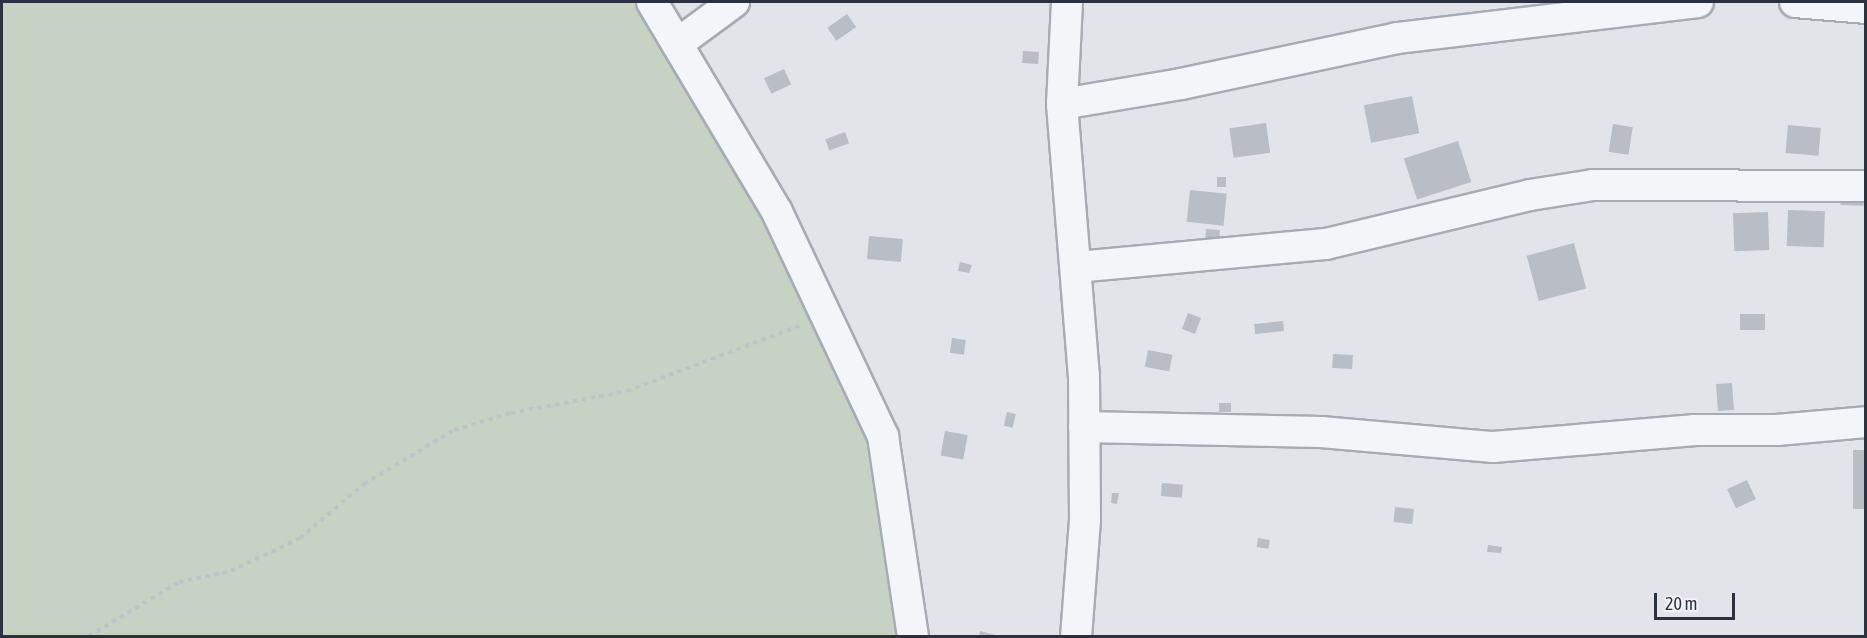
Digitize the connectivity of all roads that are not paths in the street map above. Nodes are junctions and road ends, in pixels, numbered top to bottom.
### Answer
1 (652, 2) edge
2 (734, 2) edge
3 (1066, 2) edge
4 (1698, 2) edge
5 (1795, 2) edge
6 (1866, 8) edge
7 (677, 44) junction
8 (1062, 104) junction
9 (1866, 186) edge
10 (1077, 267) junction
11 (1866, 422) edge
12 (1084, 427) junction
13 (913, 636) edge
14 (1077, 636) edge

1 - 7 street
2 - 7 street
3 - 8 street
4 - 8 street
5 - 6 street
7 - 13 street
8 - 10 street
9 - 10 street
10 - 12 street
11 - 12 street
12 - 14 street

